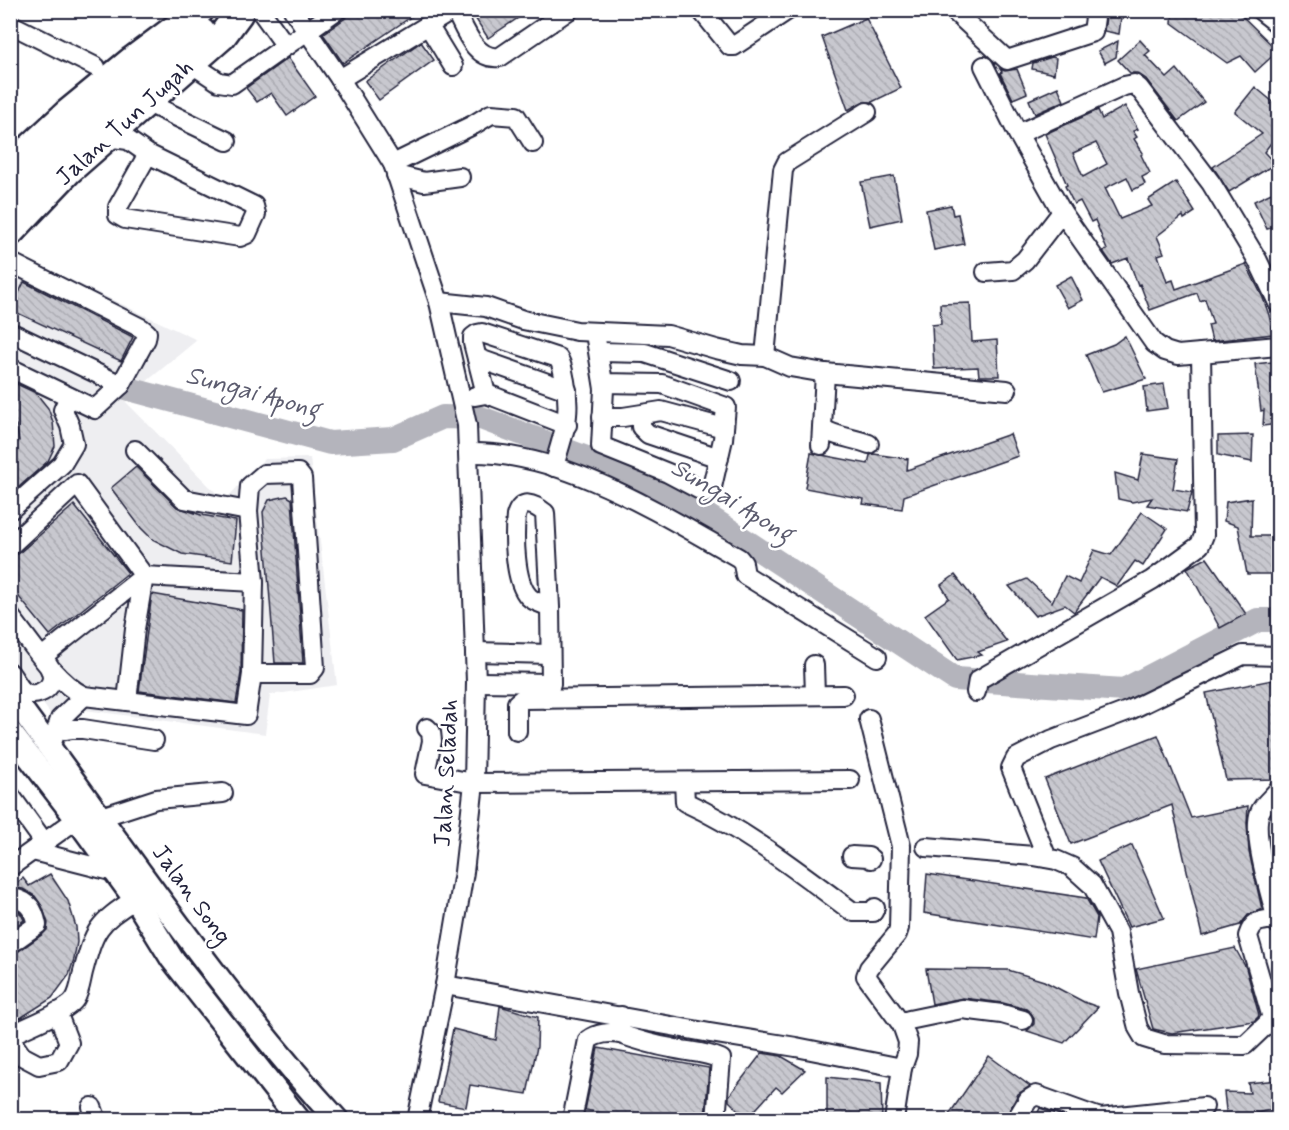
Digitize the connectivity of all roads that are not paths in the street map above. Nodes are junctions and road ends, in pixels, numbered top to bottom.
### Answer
1 (293, 10) edge
2 (337, 10) edge
3 (454, 10) edge
4 (569, 10) edge
5 (701, 10) edge
6 (788, 10) edge
7 (953, 10) edge
8 (1096, 10) edge
9 (1260, 10) edge
10 (247, 11) edge
11 (194, 17) edge
12 (10, 24) edge
13 (1278, 24) edge
14 (428, 26) junction
15 (307, 31) junction
16 (286, 46) junction
17 (192, 64) junction
18 (453, 66) dead end
19 (984, 66) dead end
20 (96, 67) junction
21 (340, 79) junction
22 (146, 102) junction
23 (867, 112) dead end
24 (1018, 134) junction
25 (106, 137) junction
26 (226, 141) dead end
27 (533, 143) dead end
28 (10, 147) edge
29 (148, 154) junction
30 (10, 167) edge
31 (395, 170) junction
32 (460, 177) dead end
33 (10, 195) edge
34 (1062, 212) junction
35 (10, 232) edge
36 (11, 264) edge
37 (986, 272) dead end
38 (439, 302) junction
39 (1278, 303) edge
40 (10, 332) edge
41 (595, 333) junction
42 (1278, 346) edge
43 (600, 352) junction
44 (1201, 353) junction
45 (765, 356) junction
46 (477, 358) junction
47 (10, 368) edge
48 (702, 371) junction
49 (825, 373) junction
50 (732, 381) dead end
51 (603, 383) junction
52 (662, 384) junction
53 (121, 385) junction
54 (567, 390) junction
55 (1007, 390) dead end
56 (486, 394) junction
57 (697, 395) junction
58 (69, 397) junction
59 (661, 411) junction
60 (465, 413) junction
61 (642, 415) junction
62 (602, 417) junction
63 (724, 428) junction
64 (565, 431) junction
65 (869, 444) dead end
66 (135, 450) dead end
67 (469, 453) junction
68 (718, 458) junction
69 (62, 464) junction
70 (554, 467) junction
71 (77, 484) junction
72 (10, 510) edge
73 (248, 511) junction
74 (10, 546) edge
75 (144, 576) junction
76 (254, 582) junction
77 (550, 607) junction
78 (10, 616) edge
79 (475, 652) junction
80 (550, 654) junction
81 (1278, 656) edge
82 (877, 657) dead end
83 (45, 660) junction
84 (814, 665) dead end
85 (10, 674) edge
86 (252, 674) junction
87 (476, 682) junction
88 (977, 686) dead end
89 (549, 691) junction
90 (10, 694) edge
91 (815, 694) junction
92 (844, 695) dead end
93 (84, 696) junction
94 (127, 701) junction
95 (869, 719) dead end
96 (427, 728) dead end
97 (517, 731) dead end
98 (10, 732) edge
99 (154, 740) dead end
100 (53, 741) junction
101 (850, 780) dead end
102 (684, 782) junction
103 (474, 783) junction
104 (1278, 790) edge
105 (224, 794) dead end
106 (10, 795) edge
107 (101, 818) junction
108 (77, 819) junction
109 (39, 847) junction
110 (926, 847) dead end
111 (852, 856) dead end
112 (1047, 858) junction
113 (872, 860) dead end
114 (10, 867) edge
115 (115, 872) junction
116 (135, 899) junction
117 (10, 900) edge
118 (874, 908) dead end
119 (1278, 921) edge
120 (10, 944) edge
121 (445, 985) junction
122 (57, 1012) junction
123 (1275, 1014) edge
124 (1023, 1020) dead end
125 (621, 1025) junction
126 (902, 1025) junction
127 (10, 1037) edge
128 (902, 1068) junction
129 (1204, 1107) dead end
130 (299, 1119) edge
131 (337, 1119) edge
132 (417, 1119) edge
133 (572, 1119) edge
134 (716, 1119) edge
135 (894, 1119) edge
136 (1016, 1119) edge

1 - 15 street, Jalan Seladah
2 - 15 street
3 - 4 street
3 - 14 street
5 - 6 street
7 - 8 street
9 - 13 street
10 - 11 highway, Jalan Tun Jugah
10 - 16 street
10 - 17 highway, Jalan Tun Jugah
11 - 20 highway, Jalan Tun Jugah
11 - 30 highway, Jalan Tun Jugah
11 - 33 highway, Jalan Tun Jugah
12 - 20 street
14 - 18 street
14 - 21 street
15 - 16 street
15 - 21 street, Jalan Seladah
16 - 17 street
17 - 22 highway, Jalan Tun Jugah
19 - 24 street
20 - 28 highway, Jalan Tun Jugah
21 - 31 street, Jalan Seladah
22 - 25 highway, Jalan Tun Jugah
22 - 26 street
23 - 45 street
24 - 34 street
24 - 39 street
25 - 29 street
25 - 35 highway, Jalan Tun Jugah
27 - 31 street
29 - 29 street
31 - 32 street
31 - 38 street, Jalan Seladah
34 - 37 street
34 - 44 street
36 - 53 street
38 - 41 street
38 - 60 street, Jalan Seladah
40 - 53 street
41 - 43 street
41 - 45 street
42 - 44 street
43 - 48 street
43 - 51 street
44 - 88 street
45 - 49 street
46 - 54 street
46 - 54 street
46 - 56 street
47 - 58 street
48 - 50 street
48 - 57 street
49 - 55 street
49 - 65 street
51 - 52 street
51 - 62 street
52 - 57 street
52 - 59 street
53 - 58 street
54 - 64 street
56 - 60 street
56 - 64 street
57 - 63 street
58 - 69 street
59 - 61 street
59 - 63 street
60 - 67 street, Jalan Seladah
61 - 62 street
61 - 68 street
62 - 68 street
63 - 68 street
64 - 70 street
66 - 73 street
67 - 70 street
67 - 79 street, Jalan Seladah
69 - 71 street
69 - 72 street
70 - 82 street
71 - 74 street
71 - 75 street
73 - 76 street
73 - 86 street
75 - 76 street
75 - 83 street
75 - 94 street
76 - 86 street
77 - 77 street
77 - 80 street
78 - 83 street
79 - 80 street
79 - 87 street, Jalan Seladah
80 - 89 street
81 - 112 street
83 - 85 street
83 - 93 street
84 - 91 street
86 - 94 street
87 - 89 street
87 - 103 street, Jalan Seladah
89 - 91 street
89 - 97 street
90 - 100 main road, Jalan Song
91 - 92 street
93 - 94 street
93 - 100 street
95 - 126 street
96 - 103 street
98 - 108 main road, Jalan Song
99 - 100 street
100 - 107 main road, Jalan Song
101 - 102 street
102 - 103 street
102 - 118 street
103 - 121 street, Jalan Seladah
104 - 119 street
105 - 107 street
106 - 109 street
107 - 131 main road, Jalan Song
108 - 109 street
108 - 115 main road, Jalan Song
109 - 114 street
109 - 115 street
110 - 112 street
111 - 113 street
112 - 123 street
115 - 116 main road, Jalan Song
116 - 122 street
116 - 130 main road, Jalan Song
117 - 120 street
119 - 123 street
121 - 125 street
121 - 132 street, Jalan Seladah
122 - 127 street
122 - 127 street
124 - 126 street
125 - 128 street
125 - 133 street
125 - 134 street
126 - 128 street
128 - 135 street
129 - 136 street

